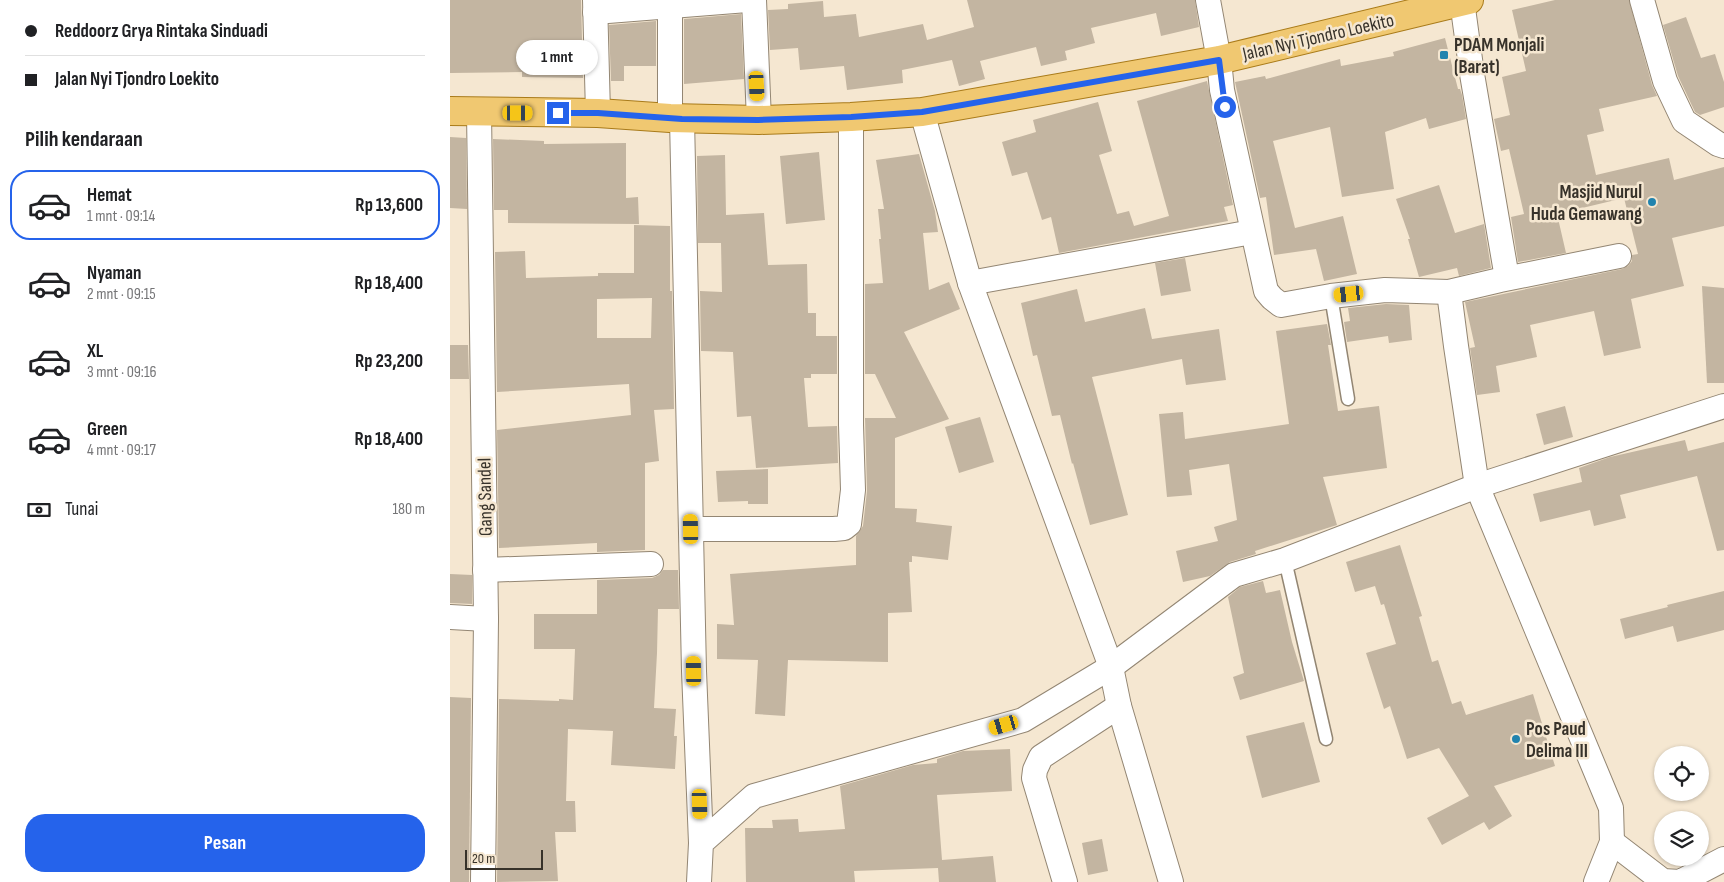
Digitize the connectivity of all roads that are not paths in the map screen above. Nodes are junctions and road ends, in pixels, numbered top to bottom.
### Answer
1 (747, 0) edge
2 (754, 0) edge
3 (1208, 0) edge
4 (1642, 0) edge
5 (1465, 1) edge
6 (670, 5) junction
7 (595, 6) edge
8 (1219, 60) junction
9 (450, 111) edge
10 (478, 112) junction
11 (922, 112) junction
12 (598, 113) junction
13 (851, 117) junction
14 (676, 118) junction
15 (758, 120) junction
16 (1724, 146) edge
17 (1252, 232) junction
18 (1619, 256) dead end
19 (1507, 278) junction
20 (970, 283) junction
21 (1449, 292) junction
22 (1331, 296) junction
23 (1348, 399) dead end
24 (1724, 406) edge
25 (1477, 486) junction
26 (691, 529) junction
27 (1285, 560) junction
28 (651, 564) dead end
29 (485, 570) junction
30 (450, 617) edge
31 (486, 619) junction
32 (1111, 667) junction
33 (1119, 706) junction
34 (1326, 739) dead end
35 (1612, 842) junction
36 (702, 843) junction
37 (1724, 859) edge
38 (483, 882) edge
39 (699, 882) edge
40 (1065, 882) edge
41 (1171, 882) edge
42 (1596, 882) edge

1 - 6 street
2 - 15 street
3 - 8 street
4 - 16 street
5 - 8 main road, Jalan Nyi Tjondro Loekito
5 - 19 street
6 - 7 street
6 - 14 street
7 - 12 street
8 - 11 main road, Jalan Nyi Tjondro Loekito
8 - 17 street
9 - 10 main road, Jalan Nyi Tjondro Loekito
10 - 12 main road, Jalan Nyi Tjondro Loekito
10 - 29 street, Gang Sandel
11 - 13 main road, Jalan Nyi Tjondro Loekito
11 - 20 street
12 - 14 main road, Jalan Nyi Tjondro Loekito
13 - 15 main road, Jalan Nyi Tjondro Loekito
13 - 26 street
14 - 15 main road, Jalan Nyi Tjondro Loekito
14 - 26 street
17 - 20 street
17 - 22 street
18 - 19 street
19 - 21 street
20 - 32 street
21 - 22 street
21 - 25 street
22 - 23 lane
24 - 25 street
25 - 27 street
25 - 35 street
26 - 36 street
27 - 32 street
27 - 34 lane
28 - 29 street
29 - 31 street, Gang Sandel
30 - 31 street
31 - 38 street, Gang Sandel
32 - 33 street
32 - 36 street
33 - 40 street
33 - 41 street
35 - 37 street
35 - 42 street
36 - 39 street

